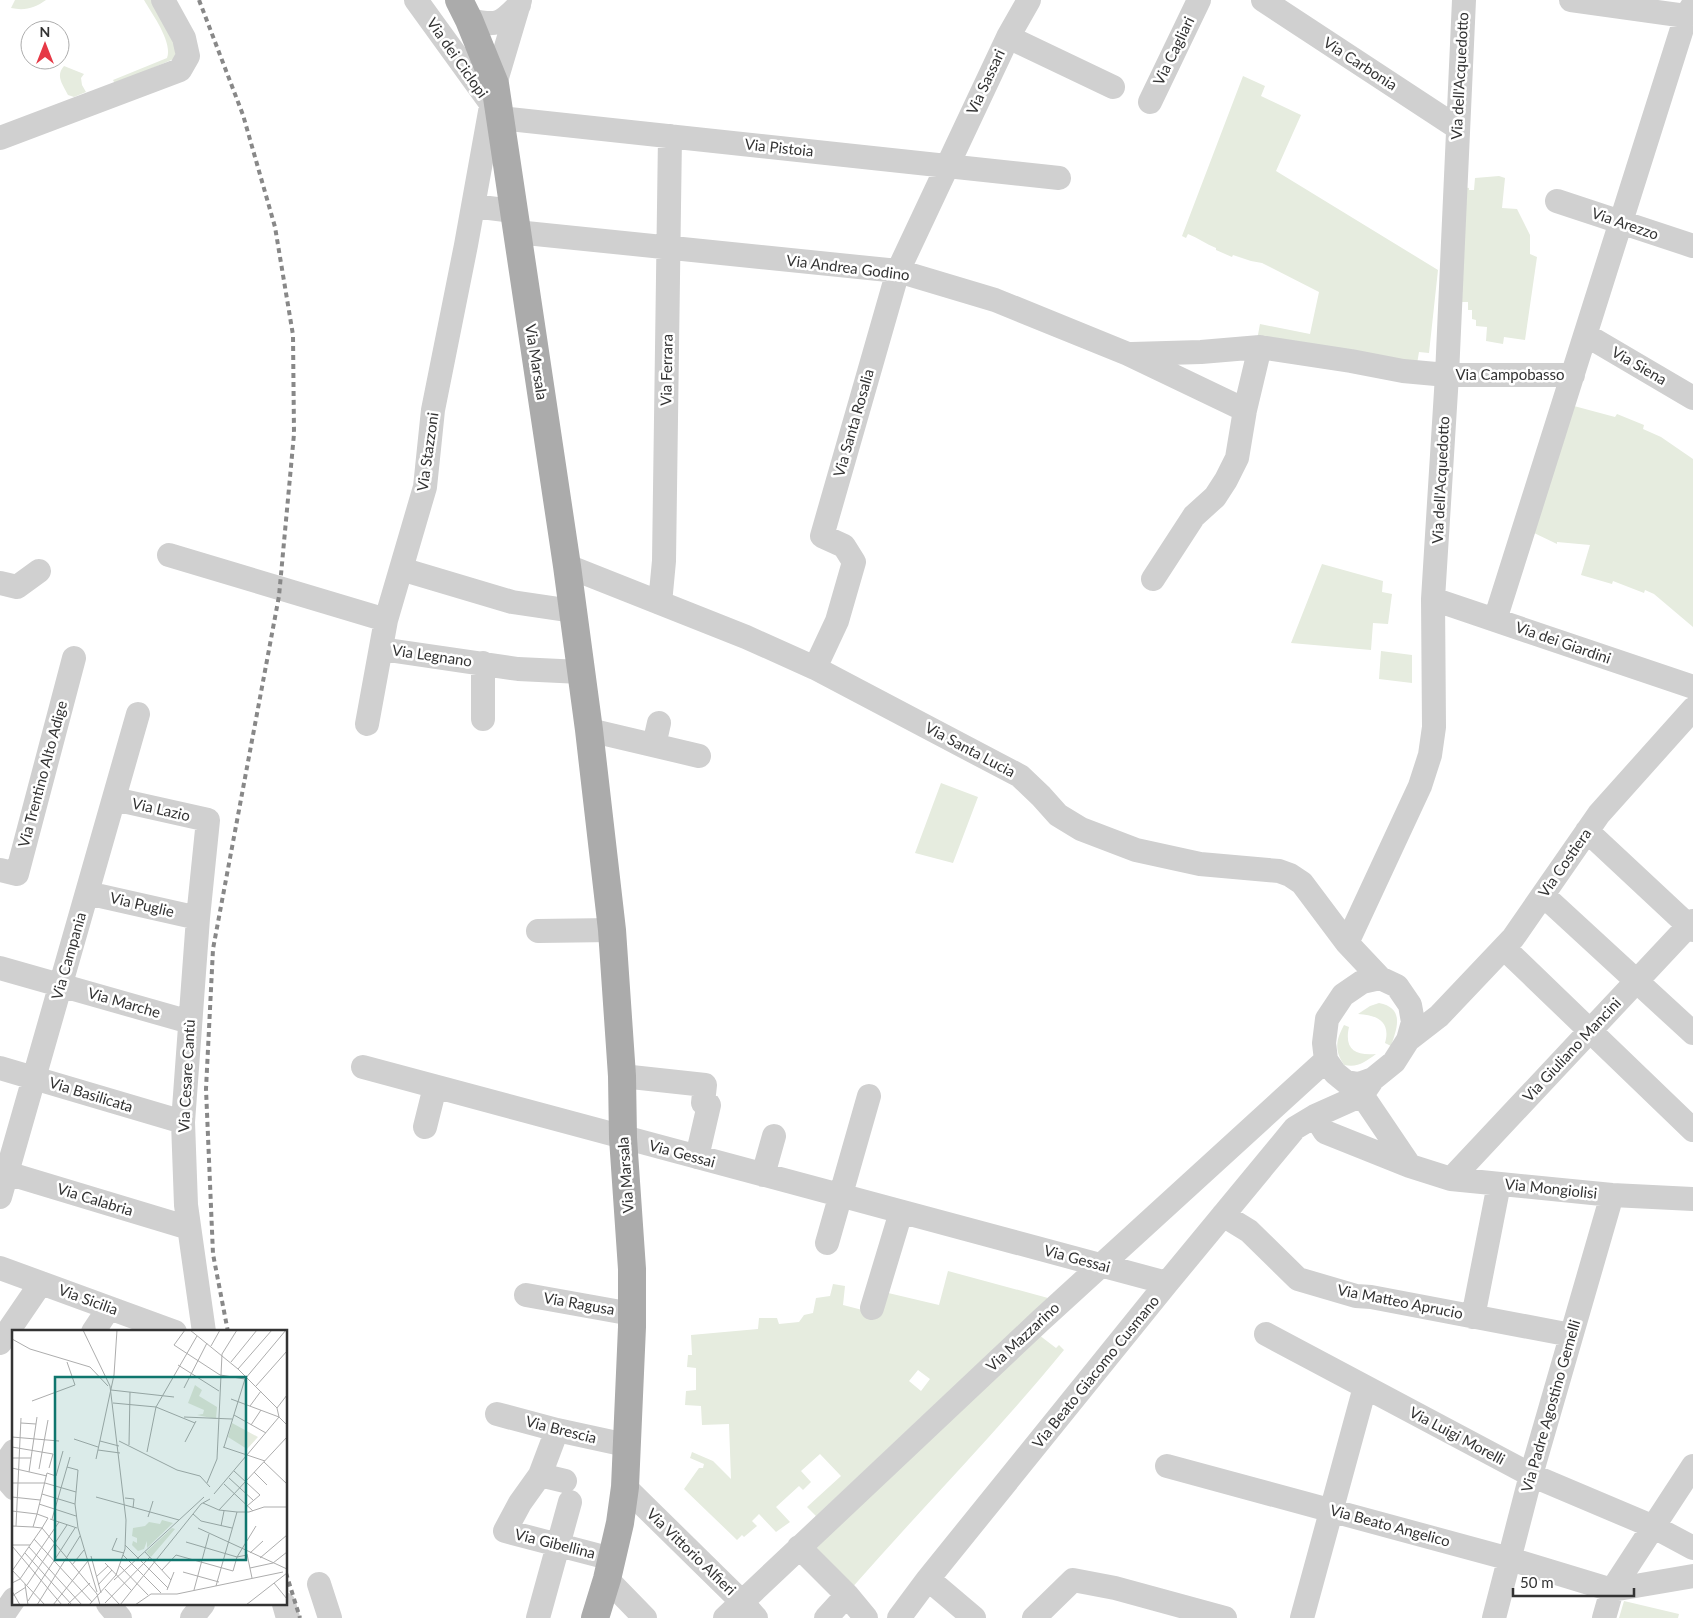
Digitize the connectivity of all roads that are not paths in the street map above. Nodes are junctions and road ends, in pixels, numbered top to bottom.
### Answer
1 (163, 0) edge
2 (416, 0) edge
3 (1029, 0) edge
4 (1199, 0) edge
5 (1263, 0) edge
6 (1464, 0) edge
7 (1571, 0) edge
8 (519, 2) edge
9 (464, 10) edge
10 (1690, 11) edge
11 (1008, 37) junction
12 (1112, 87) dead end
13 (1150, 102) dead end
14 (496, 106) junction
15 (1458, 128) junction
16 (670, 136) junction
17 (0, 138) edge
18 (947, 166) junction
19 (1059, 178) dead end
20 (1557, 201) dead end
21 (473, 206) junction
22 (515, 222) junction
23 (1621, 222) junction
24 (1693, 246) edge
25 (669, 247) junction
26 (898, 271) junction
27 (1586, 335) junction
28 (1260, 347) junction
29 (1128, 354) junction
30 (1447, 375) junction
31 (1573, 375) junction
32 (1693, 398) edge
33 (1245, 410) junction
34 (169, 555) dead end
35 (567, 566) junction
36 (401, 569) junction
37 (38, 571) dead end
38 (1153, 580) dead end
39 (0, 583) edge
40 (1433, 599) junction
41 (660, 603) junction
42 (573, 611) junction
43 (386, 620) junction
44 (1495, 620) junction
45 (381, 649) junction
46 (74, 658) dead end
47 (483, 664) junction
48 (814, 668) junction
49 (581, 672) junction
50 (1693, 688) edge
51 (1693, 710) edge
52 (138, 714) dead end
53 (483, 719) dead end
54 (367, 724) dead end
55 (589, 730) junction
56 (699, 756) dead end
57 (114, 799) junction
58 (208, 820) joint
59 (1587, 831) junction
60 (0, 870) edge
61 (87, 893) junction
62 (1543, 896) junction
63 (198, 918) junction
64 (1692, 926) edge
65 (612, 930) junction
66 (538, 931) dead end
67 (1347, 943) junction
68 (1504, 948) junction
69 (0, 968) edge
70 (1380, 978) junction
71 (1637, 981) junction
72 (61, 985) junction
73 (1410, 1004) junction
74 (1439, 1016) junction
75 (190, 1022) junction
76 (1590, 1031) junction
77 (1693, 1032) edge
78 (1408, 1040) junction
79 (1331, 1066) junction
80 (362, 1067) dead end
81 (0, 1068) edge
82 (622, 1076) junction
83 (34, 1078) junction
84 (435, 1087) junction
85 (1368, 1087) junction
86 (869, 1096) dead end
87 (1315, 1116) junction
88 (183, 1122) junction
89 (425, 1127) dead end
90 (1693, 1130) edge
91 (774, 1136) dead end
92 (623, 1138) junction
93 (697, 1157) junction
94 (1410, 1166) junction
95 (4, 1172) edge
96 (763, 1175) junction
97 (1451, 1179) junction
98 (1499, 1184) junction
99 (1612, 1195) junction
100 (841, 1196) junction
101 (0, 1198) edge
102 (1693, 1199) edge
103 (901, 1212) junction
104 (1223, 1215) junction
105 (190, 1228) junction
106 (827, 1242) dead end
107 (1100, 1266) junction
108 (0, 1268) edge
109 (41, 1283) junction
110 (1167, 1283) junction
111 (526, 1295) dead end
112 (109, 1308) junction
113 (872, 1308) dead end
114 (632, 1314) junction
115 (1474, 1316) junction
116 (94, 1330) edge
117 (170, 1330) edge
118 (204, 1330) edge
119 (1266, 1334) dead end
120 (1571, 1335) junction
121 (0, 1343) edge
122 (1365, 1387) junction
123 (497, 1414) dead end
124 (557, 1430) junction
125 (626, 1445) junction
126 (12, 1453) edge
127 (1167, 1466) dead end
128 (1693, 1466) edge
129 (0, 1471) edge
130 (540, 1474) junction
131 (1531, 1475) junction
132 (12, 1486) edge
133 (625, 1487) junction
134 (1331, 1510) junction
135 (1654, 1527) junction
136 (559, 1545) junction
137 (799, 1547) junction
138 (1693, 1548) edge
139 (1510, 1558) junction
140 (609, 1569) junction
141 (1693, 1576) edge
142 (928, 1579) junction
143 (318, 1584) dead end
144 (1612, 1590) junction
145 (847, 1595) junction
146 (12, 1602) edge
147 (103, 1606) edge
148 (110, 1606) edge
149 (201, 1606) edge
150 (749, 1610) edge
151 (1, 1618) edge
152 (96, 1618) edge
153 (120, 1618) edge
154 (192, 1618) edge
155 (330, 1618) edge
156 (538, 1618) edge
157 (595, 1618) edge
158 (646, 1618) edge
159 (724, 1618) edge
160 (826, 1618) edge
161 (866, 1618) edge
162 (899, 1618) edge
163 (974, 1618) edge
164 (1034, 1618) edge
165 (1224, 1618) edge
166 (1302, 1618) edge
167 (1494, 1618) edge
168 (1604, 1618) edge

1 - 17 street
2 - 14 street, Via dei Ciclopi
3 - 11 street, Via Sassari
4 - 13 street, Via Cagliari
5 - 15 street, Via Carbonia
6 - 15 street, Via dell'Acquedotto
7 - 10 street
8 - 9 street
8 - 14 street, Via Stazzoni
9 - 14 main road, Via Marsala
10 - 23 street
11 - 12 street
11 - 18 street, Via Sassari
14 - 16 street, Via Pistoia
14 - 21 street, Via Stazzoni
14 - 22 main road, Via Marsala
15 - 30 street, Via dell'Acquedotto
16 - 18 street, Via Pistoia
16 - 25 street, Via Ferrara
18 - 19 street, Via Pistoia
18 - 26 street, Via Santa Rosalia
20 - 23 street, Via Arezzo
21 - 22 street
21 - 36 street, Via Stazzoni
22 - 25 street, Via Andrea Godino
22 - 35 main road, Via Marsala
23 - 24 street, Via Arezzo
23 - 27 street
25 - 26 street, Via Andrea Godino
25 - 41 street, Via Ferrara
26 - 29 street, Via Andrea Godino
26 - 48 street, Via Santa Rosalia
27 - 31 street
27 - 32 street, Via Siena
28 - 29 street, Via Campobasso
28 - 30 street, Via Campobasso
28 - 33 street
29 - 33 street, Via Andrea Godino
30 - 31 street, Via Campobasso
30 - 40 street, Via dell'Acquedotto
31 - 44 street
33 - 38 street
34 - 43 street
35 - 41 street, Via Santa Lucia
35 - 42 main road, Via Marsala
36 - 42 street
36 - 43 street, Via Stazzoni
37 - 39 street
40 - 44 street, Via dei Giardini
40 - 67 street, Via dell'Acquedotto
41 - 48 street, Via Santa Lucia
42 - 49 main road, Via Marsala
43 - 45 street, Via Stazzoni
44 - 50 street, Via dei Giardini
45 - 47 street, Via Legnano
45 - 54 street, Via Stazzoni
46 - 60 street, Via Trentino Alto Adige
47 - 49 street, Via Legnano
47 - 53 street, Via Legnano
48 - 67 street, Via Santa Lucia
49 - 55 main road, Via Marsala
51 - 59 street, Via Costiera
52 - 57 street, Via Campania
55 - 56 street
55 - 65 main road, Via Marsala
57 - 58 street, Via Lazio
57 - 61 street, Via Campania
58 - 63 street, Via Cesare Cantù
59 - 62 street, Via Costiera
59 - 64 street
61 - 63 street, Via Puglie
61 - 72 street, Via Campania
62 - 68 street, Via Costiera
62 - 71 street
63 - 75 street, Via Cesare Cantù
64 - 71 street, Via Giuliano Mancini
65 - 66 street
65 - 82 main road, Via Marsala
67 - 70 street, Via Santa Lucia
68 - 74 street, Via Costiera
68 - 76 street
69 - 72 street, Via Marche
70 - 73 street
70 - 79 street
71 - 76 street, Via Giuliano Mancini
71 - 77 street
72 - 75 street, Via Marche
72 - 83 street, Via Campania
73 - 74 street
73 - 78 street
74 - 78 street, Via Costiera
75 - 88 street, Via Cesare Cantù
76 - 90 street
76 - 97 street, Via Giuliano Mancini
78 - 85 street
79 - 85 street
79 - 87 street
79 - 107 street, Via Mazzarino
80 - 84 street, Via Gessai
81 - 83 street, Via Basilicata
82 - 92 main road, Via Marsala
82 - 93 street
83 - 88 street, Via Basilicata
83 - 95 street, Via Campania
84 - 89 street
84 - 92 street, Via Gessai
85 - 87 street, Via Beato Giacomo Cusmano
85 - 94 street
86 - 100 street
87 - 94 street, Via Mongiolisi
87 - 104 street, Via Beato Giacomo Cusmano
88 - 105 street, Via Cesare Cantù
91 - 96 street
92 - 93 street, Via Gessai
92 - 114 main road, Via Marsala
93 - 96 street, Via Gessai
94 - 97 street, Via Mongiolisi
95 - 101 street, Via Campania
95 - 105 street, Via Calabria
96 - 100 street, Via Gessai
97 - 98 street, Via Mongiolisi
98 - 99 street, Via Mongiolisi
98 - 115 street
99 - 102 street, Via Mongiolisi
99 - 120 street, Via Padre Agostino Gemelli
100 - 103 street, Via Gessai
100 - 106 street
103 - 107 street, Via Gessai
103 - 113 street
104 - 110 street, Via Beato Giacomo Cusmano
104 - 115 street, Via Matteo Aprucio
105 - 118 street, Via Cesare Cantù
107 - 110 street, Via Gessai
107 - 137 street, Via Mazzarino
108 - 109 street, Via Sicilia
109 - 112 street, Via Sicilia
109 - 121 street
110 - 142 street, Via Beato Giacomo Cusmano
111 - 114 street, Via Ragusa
112 - 116 street
112 - 117 street, Via Sicilia
114 - 125 main road, Via Marsala
115 - 120 street, Via Matteo Aprucio
119 - 122 street, Via Luigi Morelli
120 - 131 street, Via Padre Agostino Gemelli
122 - 131 street, Via Luigi Morelli
122 - 134 street
123 - 124 street, Via Brescia
124 - 125 street, Via Brescia
124 - 130 street, Via Gibellina
125 - 133 main road, Via Marsala
126 - 129 street
127 - 134 street, Via Beato Angelico
128 - 135 street
129 - 132 street
130 - 136 street
130 - 136 street, Via Gibellina
131 - 135 street, Via Luigi Morelli
131 - 139 street, Via Padre Agostino Gemelli
133 - 140 main road, Via Marsala
133 - 150 street, Via Vittorio Alfieri
134 - 139 street, Via Beato Angelico
134 - 166 street
135 - 138 street, Via Luigi Morelli
135 - 144 street
136 - 140 street, Via Gibellina
136 - 156 street
137 - 145 street
137 - 150 street, Via Mazzarino
139 - 144 street, Via Beato Angelico
139 - 167 street, Via Padre Agostino Gemelli
140 - 157 main road, Via Marsala
140 - 158 street
141 - 144 street
142 - 162 street, Via Beato Giacomo Cusmano
142 - 163 street
143 - 155 street
144 - 168 street
145 - 160 street
145 - 161 street
146 - 151 street
147 - 152 street
148 - 153 street
149 - 154 street
150 - 159 street, Via Mazzarino
164 - 165 street

